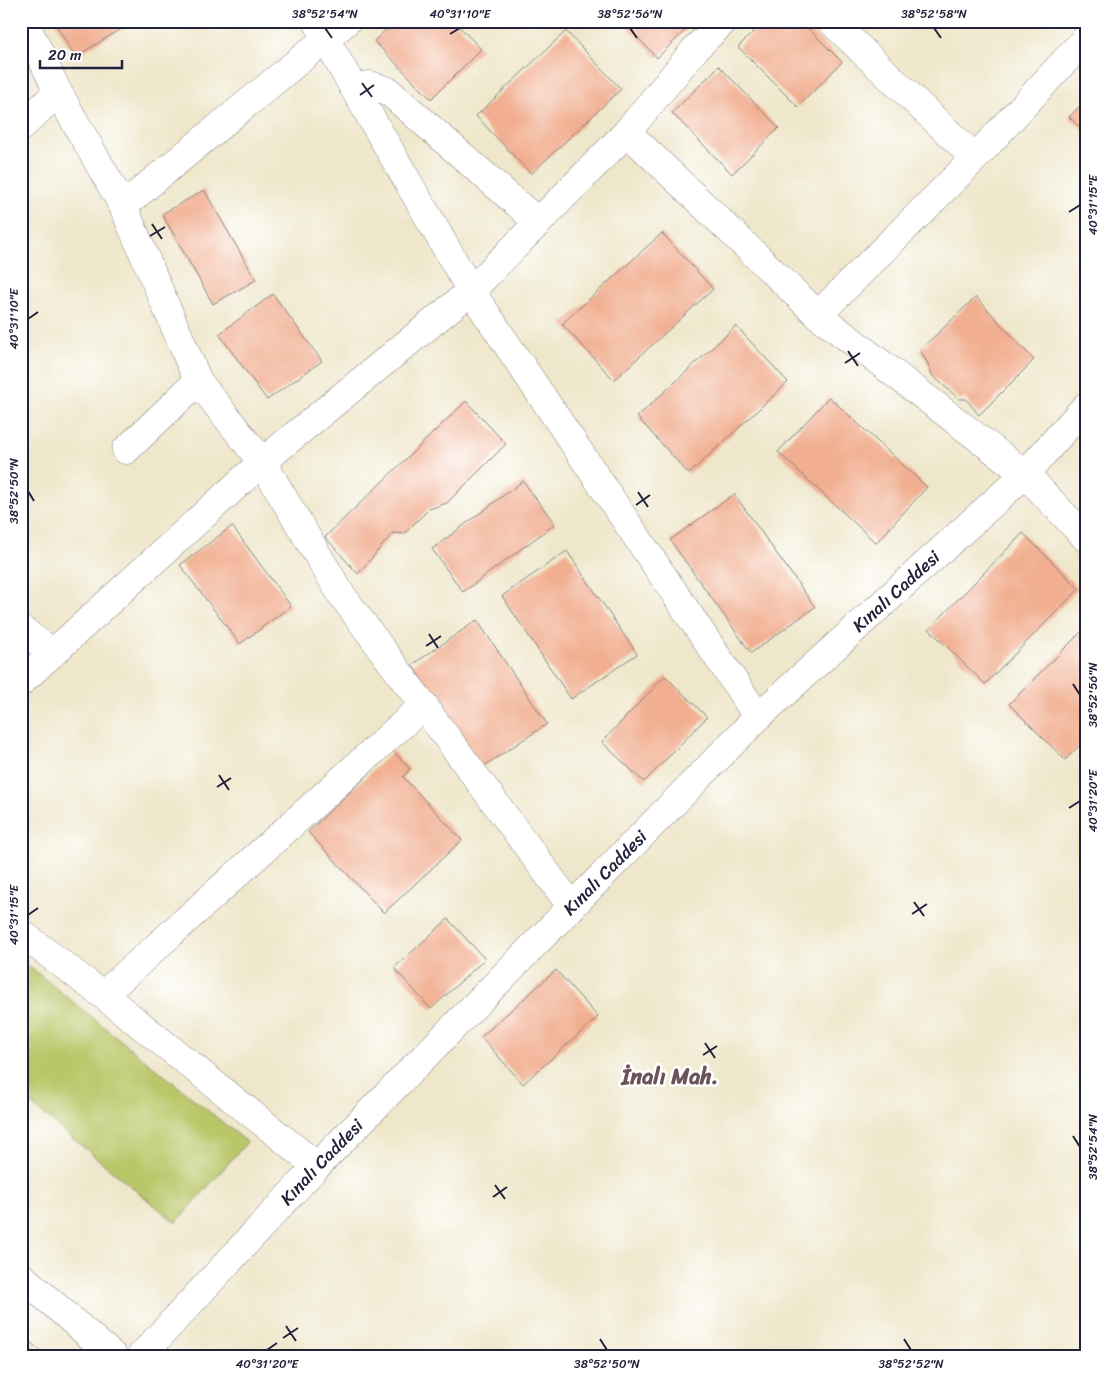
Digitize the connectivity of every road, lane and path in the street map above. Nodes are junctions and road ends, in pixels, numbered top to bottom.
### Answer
1 (24, 21) edge
2 (347, 21) edge
3 (724, 21) edge
4 (831, 21) edge
5 (321, 31) edge
6 (1086, 38) edge
7 (353, 87) junction
8 (58, 92) junction
9 (21, 127) edge
10 (627, 132) junction
11 (975, 158) junction
12 (123, 206) junction
13 (538, 222) junction
14 (471, 291) junction
15 (818, 316) junction
16 (198, 381) junction
17 (1086, 406) edge
18 (126, 450) dead end
19 (262, 462) junction
20 (1025, 474) junction
21 (1086, 538) edge
22 (21, 629) edge
23 (53, 653) junction
24 (21, 682) edge
25 (424, 705) junction
26 (758, 717) junction
27 (572, 907) junction
28 (21, 933) edge
29 (103, 995) junction
30 (317, 1166) junction
31 (21, 1276) edge
32 (113, 1356) edge
33 (140, 1356) edge

1 - 8 street
2 - 5 street
3 - 10 street
4 - 11 street
5 - 7 street
5 - 12 street
6 - 11 street
7 - 13 street
7 - 14 street
8 - 9 street
8 - 12 street
10 - 13 street
10 - 15 street
11 - 15 street
12 - 16 street
13 - 14 street
14 - 19 street
14 - 26 street
15 - 20 street
16 - 18 street
16 - 19 street
17 - 20 street, Kınalı Caddesi
19 - 23 street
19 - 25 street
20 - 21 street
20 - 26 street, Kınalı Caddesi
22 - 23 street
23 - 24 street
25 - 27 street
25 - 29 street
26 - 27 street, Kınalı Caddesi
27 - 30 street, Kınalı Caddesi
28 - 29 street
29 - 30 street
30 - 33 street, Kınalı Caddesi
31 - 32 street

